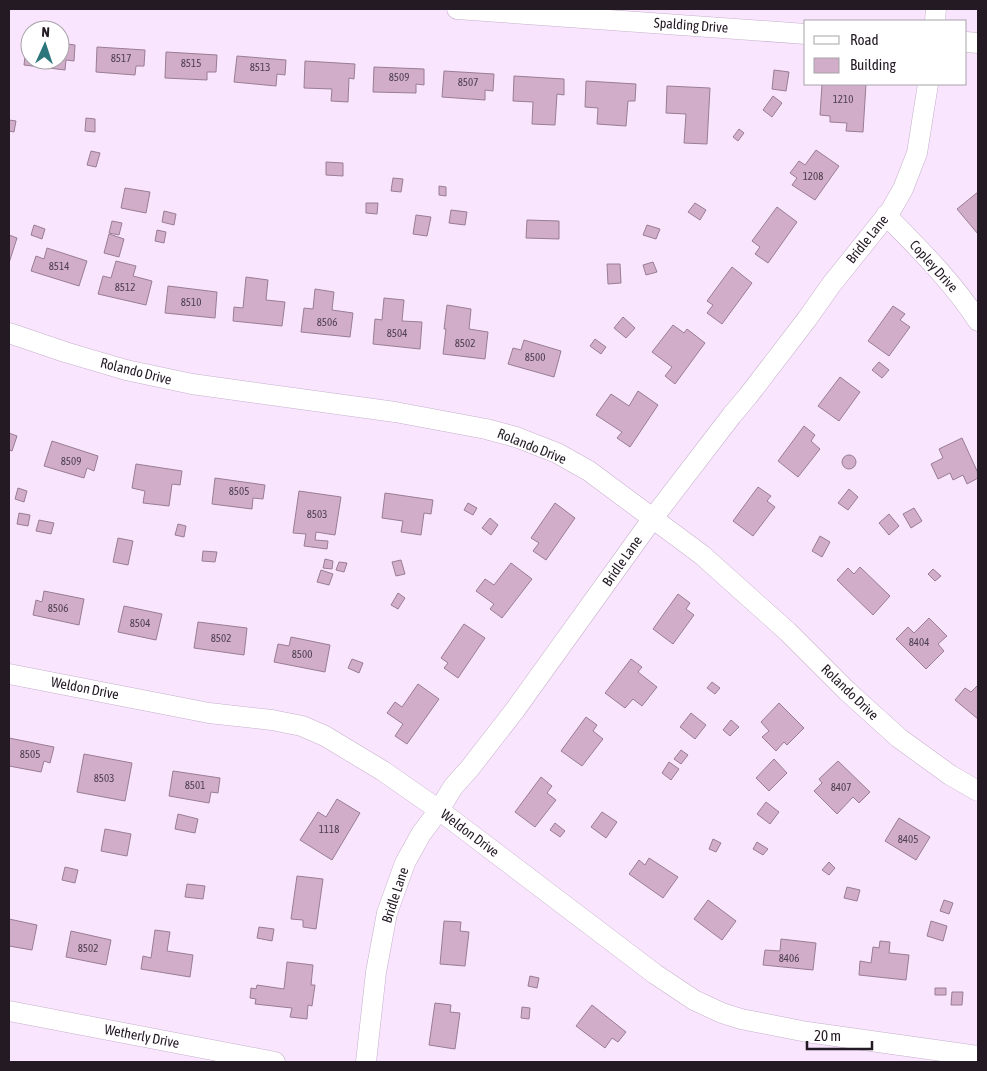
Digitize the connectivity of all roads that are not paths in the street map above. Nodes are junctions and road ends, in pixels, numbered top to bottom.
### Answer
1 (456, 9) edge
2 (804, 34) edge
3 (928, 85) edge
4 (886, 216) junction
5 (978, 321) edge
6 (9, 333) edge
7 (653, 518) junction
8 (9, 674) edge
9 (978, 791) edge
10 (439, 810) junction
11 (9, 1011) edge
12 (978, 1056) edge
13 (275, 1062) edge
14 (366, 1062) edge

1 - 2 street, Spalding Drive
3 - 4 street, Bridle Lane
4 - 5 street, Copley Drive
4 - 7 street, Bridle Lane
6 - 7 street, Rolando Drive
7 - 9 street, Rolando Drive
7 - 10 street, Bridle Lane
8 - 10 street, Weldon Drive
10 - 12 street, Weldon Drive
10 - 14 street, Bridle Lane
11 - 13 street, Wetherly Drive

